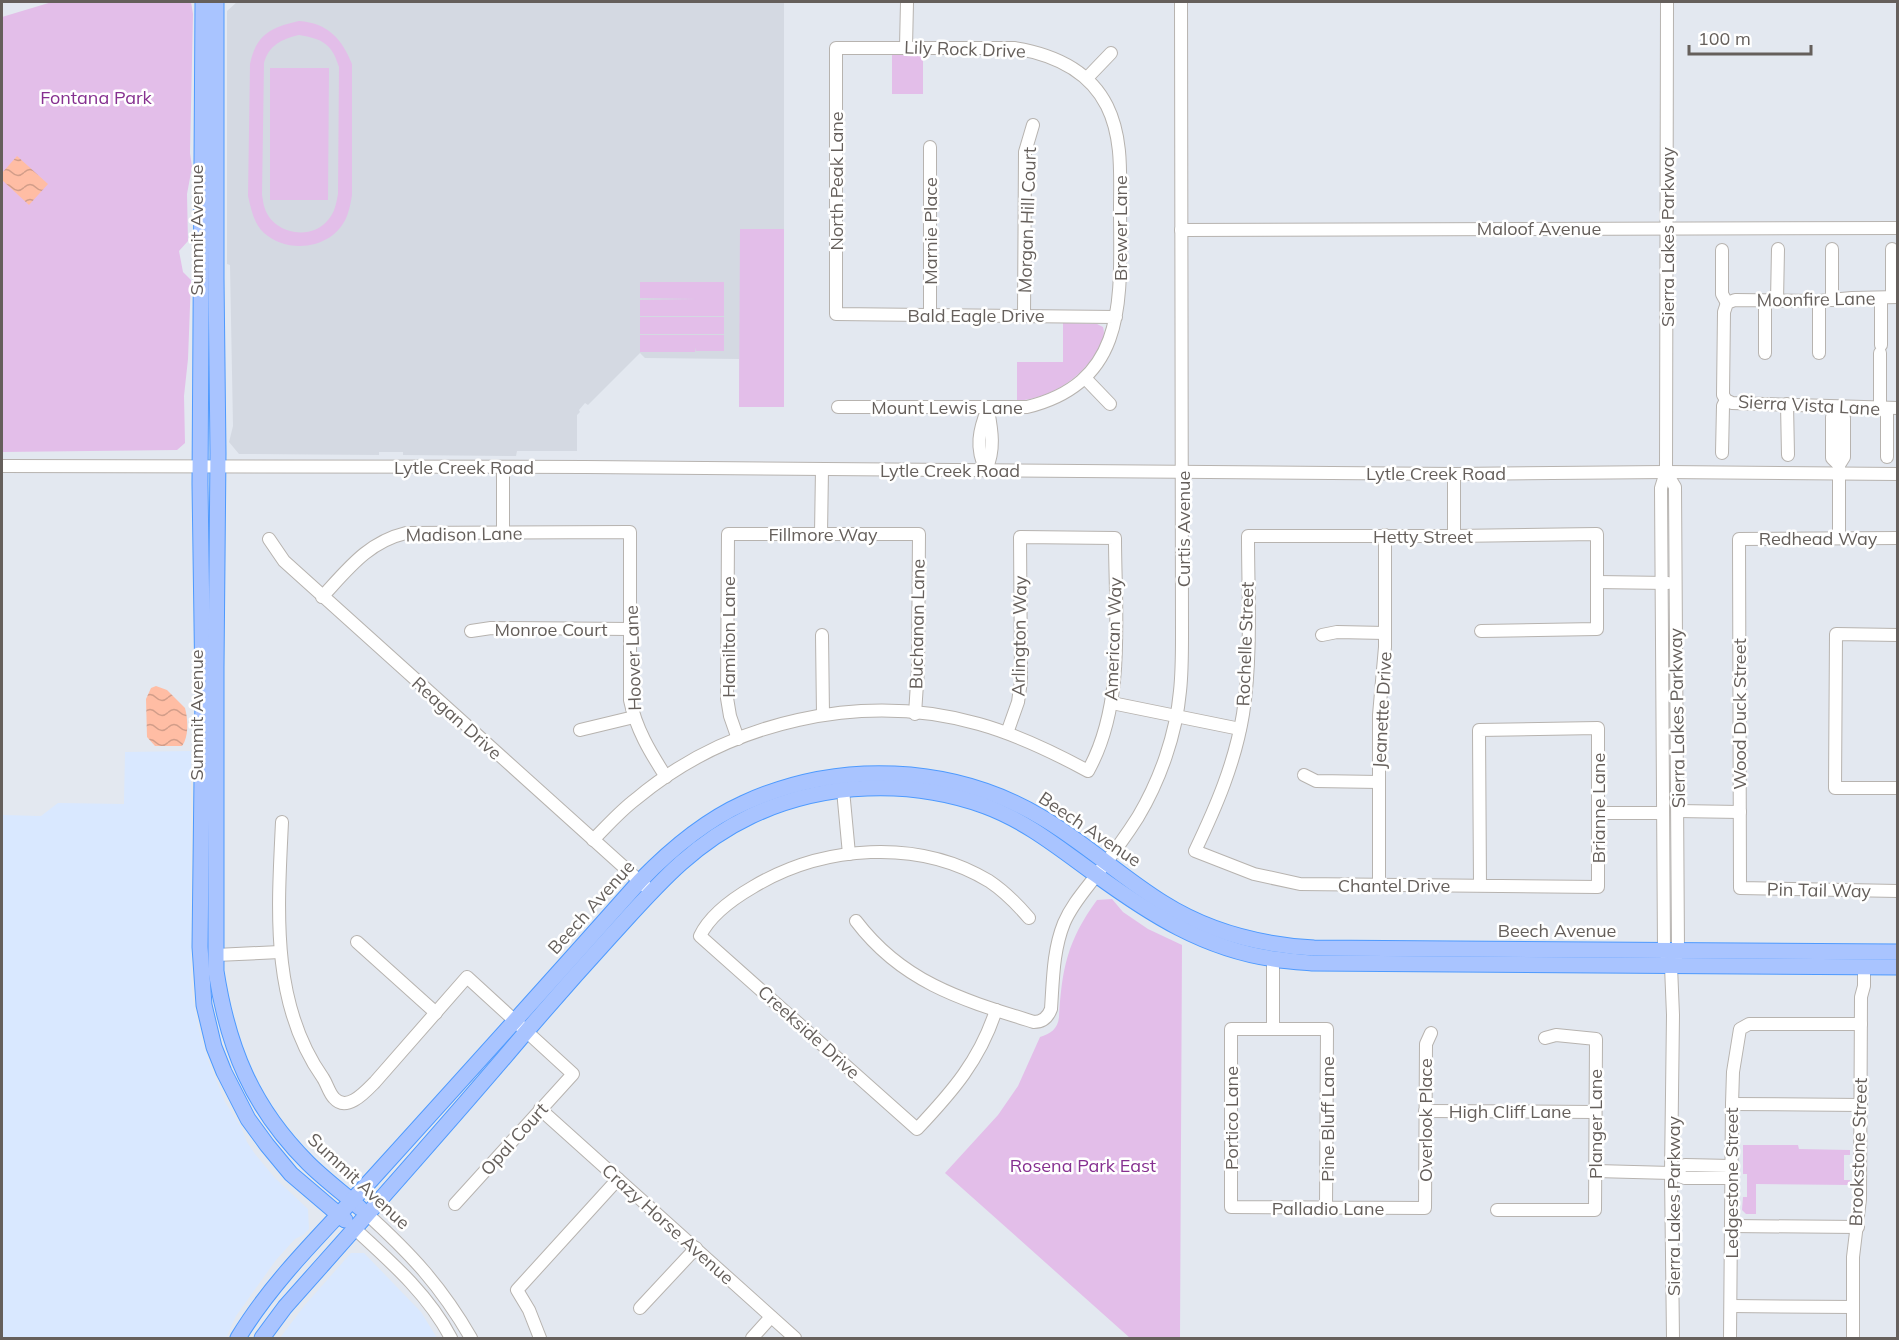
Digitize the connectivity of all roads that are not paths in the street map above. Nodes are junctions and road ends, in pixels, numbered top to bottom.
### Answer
1 (203, 2) edge
2 (216, 2) edge
3 (907, 2) edge
4 (1181, 2) edge
5 (1666, 2) edge
6 (906, 47) junction
7 (836, 48) joint
8 (1111, 53) dead end
9 (1087, 78) junction
10 (1033, 125) dead end
11 (930, 147) dead end
12 (1667, 228) junction
13 (1898, 228) edge
14 (1181, 230) junction
15 (1778, 249) dead end
16 (1832, 249) dead end
17 (1892, 249) dead end
18 (1722, 250) dead end
19 (1890, 298) edge
20 (1771, 301) junction
21 (1826, 301) junction
22 (1731, 302) junction
23 (836, 314) joint
24 (930, 315) junction
25 (1024, 315) junction
26 (1116, 317) junction
27 (1765, 352) dead end
28 (1819, 353) dead end
29 (1085, 378) junction
30 (1725, 398) junction
31 (1110, 404) dead end
32 (1787, 404) junction
33 (838, 407) dead end
34 (988, 408) junction
35 (1839, 408) junction
36 (1888, 408) edge
37 (1722, 453) dead end
38 (1788, 455) dead end
39 (1887, 457) dead end
40 (2, 466) edge
41 (201, 466) junction
42 (218, 467) junction
43 (503, 467) junction
44 (822, 469) junction
45 (1839, 469) junction
46 (986, 470) junction
47 (1183, 471) junction
48 (1666, 472) junction
49 (1454, 474) junction
50 (1898, 474) edge
51 (630, 532) joint
52 (503, 533) junction
53 (728, 534) joint
54 (821, 534) junction
55 (919, 534) joint
56 (1385, 535) junction
57 (1248, 536) joint
58 (1454, 536) junction
59 (1115, 537) joint
60 (1739, 538) joint
61 (1839, 538) junction
62 (1898, 538) edge
63 (269, 539) dead end
64 (1597, 582) junction
65 (1660, 583) junction
66 (1675, 583) junction
67 (322, 597) junction
68 (631, 629) junction
69 (471, 631) dead end
70 (1481, 631) dead end
71 (1385, 633) junction
72 (822, 635) dead end
73 (1322, 635) dead end
74 (1898, 635) edge
75 (1112, 704) junction
76 (915, 714) junction
77 (823, 715) junction
78 (1176, 716) junction
79 (634, 717) junction
80 (1240, 729) junction
81 (580, 730) dead end
82 (1007, 733) junction
83 (738, 739) junction
84 (1304, 775) dead end
85 (666, 777) junction
86 (1379, 782) junction
87 (1898, 788) edge
88 (843, 790) junction
89 (1678, 811) junction
90 (1740, 812) junction
91 (1598, 813) junction
92 (1663, 813) junction
93 (282, 822) dead end
94 (593, 840) junction
95 (1195, 851) joint
96 (849, 854) junction
97 (1106, 862) junction
98 (1096, 875) junction
99 (645, 886) junction
100 (1379, 886) junction
101 (1480, 886) junction
102 (1598, 887) joint
103 (1740, 888) joint
104 (1898, 891) edge
105 (1029, 918) dead end
106 (856, 921) dead end
107 (357, 942) dead end
108 (1671, 951) junction
109 (280, 952) junction
110 (1898, 952) edge
111 (216, 955) junction
112 (1273, 959) junction
113 (1671, 966) junction
114 (1864, 966) junction
115 (1898, 967) edge
116 (996, 1010) junction
117 (436, 1013) junction
118 (1861, 1024) junction
119 (521, 1025) junction
120 (1273, 1029) junction
121 (1431, 1033) dead end
122 (1545, 1038) dead end
123 (1732, 1104) junction
124 (1861, 1105) junction
125 (540, 1109) junction
126 (1425, 1111) junction
127 (1595, 1112) junction
128 (1596, 1171) junction
129 (1731, 1172) junction
130 (1671, 1173) junction
131 (618, 1179) junction
132 (352, 1202) junction
133 (455, 1204) dead end
134 (1231, 1208) joint
135 (1326, 1208) junction
136 (1425, 1208) joint
137 (1497, 1210) dead end
138 (366, 1214) junction
139 (339, 1215) junction
140 (1731, 1226) junction
141 (1858, 1227) junction
142 (354, 1228) junction
143 (696, 1248) junction
144 (1731, 1306) junction
145 (1853, 1307) junction
146 (640, 1308) dead end
147 (771, 1317) junction
148 (238, 1338) edge
149 (262, 1338) edge
150 (451, 1338) edge
151 (471, 1338) edge
152 (540, 1338) edge
153 (752, 1338) edge
154 (795, 1338) edge
155 (1673, 1338) edge
156 (1730, 1338) edge
157 (1853, 1338) edge

1 - 41 main road, Summit Avenue
2 - 42 main road, Summit Avenue
3 - 6 street
4 - 14 street, Curtis Avenue
5 - 12 street, Sierra Lakes Parkway
6 - 7 street, Lily Rock Drive
6 - 9 street, Lily Rock Drive
7 - 23 street, North Peak Lane
8 - 9 street
9 - 26 street, Brewer Lane
10 - 25 street, Morgan Hill Court
11 - 24 street, Marnie Place
12 - 13 street, Maloof Avenue
12 - 14 street, Maloof Avenue
12 - 48 street, Sierra Lakes Parkway
14 - 47 street, Curtis Avenue
15 - 20 street
16 - 21 street
17 - 19 street
18 - 22 street
19 - 21 street, Moonfire Lane
19 - 36 street
20 - 21 street, Moonfire Lane
20 - 22 street, Moonfire Lane
20 - 27 street
21 - 28 street
22 - 30 street
23 - 24 street, Bald Eagle Drive
24 - 25 street, Bald Eagle Drive
25 - 26 street, Bald Eagle Drive
26 - 29 street, Brewer Lane
29 - 31 street
29 - 34 street, Mount Lewis Lane
30 - 32 street, Sierra Vista Lane
30 - 37 street
32 - 35 street, Sierra Vista Lane
32 - 38 street
33 - 34 street, Mount Lewis Lane
34 - 46 street
35 - 36 street, Sierra Vista Lane
35 - 45 street
36 - 39 street
40 - 41 street, Lytle Creek Road
41 - 42 street, Lytle Creek Road
41 - 139 main road, Summit Avenue
42 - 43 street, Lytle Creek Road
42 - 111 main road, Summit Avenue
43 - 44 street, Lytle Creek Road
43 - 52 street
44 - 46 street, Lytle Creek Road
44 - 54 street
45 - 48 street, Lytle Creek Road
45 - 50 street, Lytle Creek Road
45 - 61 street
46 - 47 street, Lytle Creek Road
47 - 49 street, Lytle Creek Road
47 - 78 street, Curtis Avenue
48 - 49 street, Lytle Creek Road
48 - 65 street, Sierra Lakes Parkway
48 - 66 street, Sierra Lakes Parkway
49 - 58 street
51 - 52 street, Madison Lane
51 - 68 street, Hoover Lane
52 - 67 street, Madison Lane
53 - 54 street, Fillmore Way
53 - 83 street, Hamilton Lane
54 - 55 street, Fillmore Way
55 - 76 street, Buchanan Lane
56 - 57 street, Hetty Street
56 - 58 street, Hetty Street
56 - 71 street, Jeanette Drive
57 - 80 street, Rochelle Street
58 - 64 street, Hetty Street
59 - 75 street, American Way
59 - 82 street, Arlington Way
60 - 61 street, Redhead Way
60 - 90 street, Wood Duck Street
61 - 62 street, Redhead Way
63 - 67 street, Reagan Drive
64 - 65 street
64 - 70 street
65 - 66 street
65 - 92 street, Sierra Lakes Parkway
66 - 89 street, Sierra Lakes Parkway
67 - 94 street, Reagan Drive
68 - 69 street, Monroe Court
68 - 79 street, Hoover Lane
71 - 73 street
71 - 86 street, Jeanette Drive
72 - 77 street
74 - 87 street
75 - 78 street
75 - 82 street, American Way
76 - 77 street
76 - 82 street
77 - 83 street
78 - 80 street
78 - 97 street, Curtis Avenue
79 - 81 street
79 - 85 street, Hoover Lane
80 - 95 street, Rochelle Street
83 - 85 street
84 - 86 street
85 - 94 street
86 - 100 street, Jeanette Drive
88 - 96 street
88 - 98 main road, Beech Avenue
88 - 99 main road, Beech Avenue
89 - 90 street
89 - 108 street, Sierra Lakes Parkway
90 - 103 street, Wood Duck Street
91 - 92 street
91 - 101 street, Brianne Lane
91 - 102 street, Brianne Lane
92 - 108 street, Sierra Lakes Parkway
93 - 109 street
94 - 99 street, Reagan Drive
95 - 100 street, Chantel Drive
96 - 105 street
96 - 116 street, Creekside Drive
97 - 98 street, Curtis Avenue
97 - 99 main road, Beech Avenue
97 - 108 main road, Beech Avenue
98 - 112 main road, Beech Avenue
98 - 116 street, Curtis Avenue
99 - 119 main road, Beech Avenue
100 - 101 street, Chantel Drive
101 - 102 street, Chantel Drive
103 - 104 street, Pin Tail Way
106 - 116 street
107 - 117 street
108 - 110 main road, Beech Avenue
108 - 113 street, Sierra Lakes Parkway
109 - 111 street
109 - 117 street
111 - 132 main road, Summit Avenue
112 - 113 main road, Beech Avenue
112 - 120 street
113 - 114 main road, Beech Avenue
113 - 130 street, Sierra Lakes Parkway
114 - 115 main road, Beech Avenue
114 - 118 street, Brookstone Street
117 - 119 street
118 - 123 street, Ledgestone Street
118 - 124 street, Brookstone Street
119 - 125 street, Opal Court
119 - 132 main road, Beech Avenue
119 - 138 main road, Beech Avenue
120 - 134 street, Portico Lane
120 - 135 street, Pine Bluff Lane
121 - 126 street, Overlook Place
122 - 127 street, Planger Lane
123 - 124 street
123 - 129 street, Ledgestone Street
124 - 141 street, Brookstone Street
125 - 131 street, Crazy Horse Avenue
125 - 133 street, Opal Court
126 - 127 street, High Cliff Lane
126 - 136 street, Overlook Place
127 - 128 street, Planger Lane
128 - 130 street
128 - 137 street, Planger Lane
129 - 130 street
129 - 140 street, Ledgestone Street
130 - 155 street, Sierra Lakes Parkway
131 - 143 street, Crazy Horse Avenue
131 - 152 street
132 - 138 main road, Summit Avenue
132 - 139 main road, Beech Avenue
134 - 135 street, Palladio Lane
135 - 136 street, Palladio Lane
138 - 142 main road, Beech Avenue
138 - 151 street, Summit Avenue
139 - 142 main road, Summit Avenue
139 - 148 main road, Beech Avenue
140 - 141 street
140 - 144 street, Ledgestone Street
141 - 145 street, Brookstone Street
142 - 149 main road, Beech Avenue
142 - 150 street, Summit Avenue
143 - 146 street
143 - 147 street, Crazy Horse Avenue
144 - 145 street
144 - 156 street, Ledgestone Street
145 - 157 street, Brookstone Street
147 - 153 street
147 - 154 street, Crazy Horse Avenue

